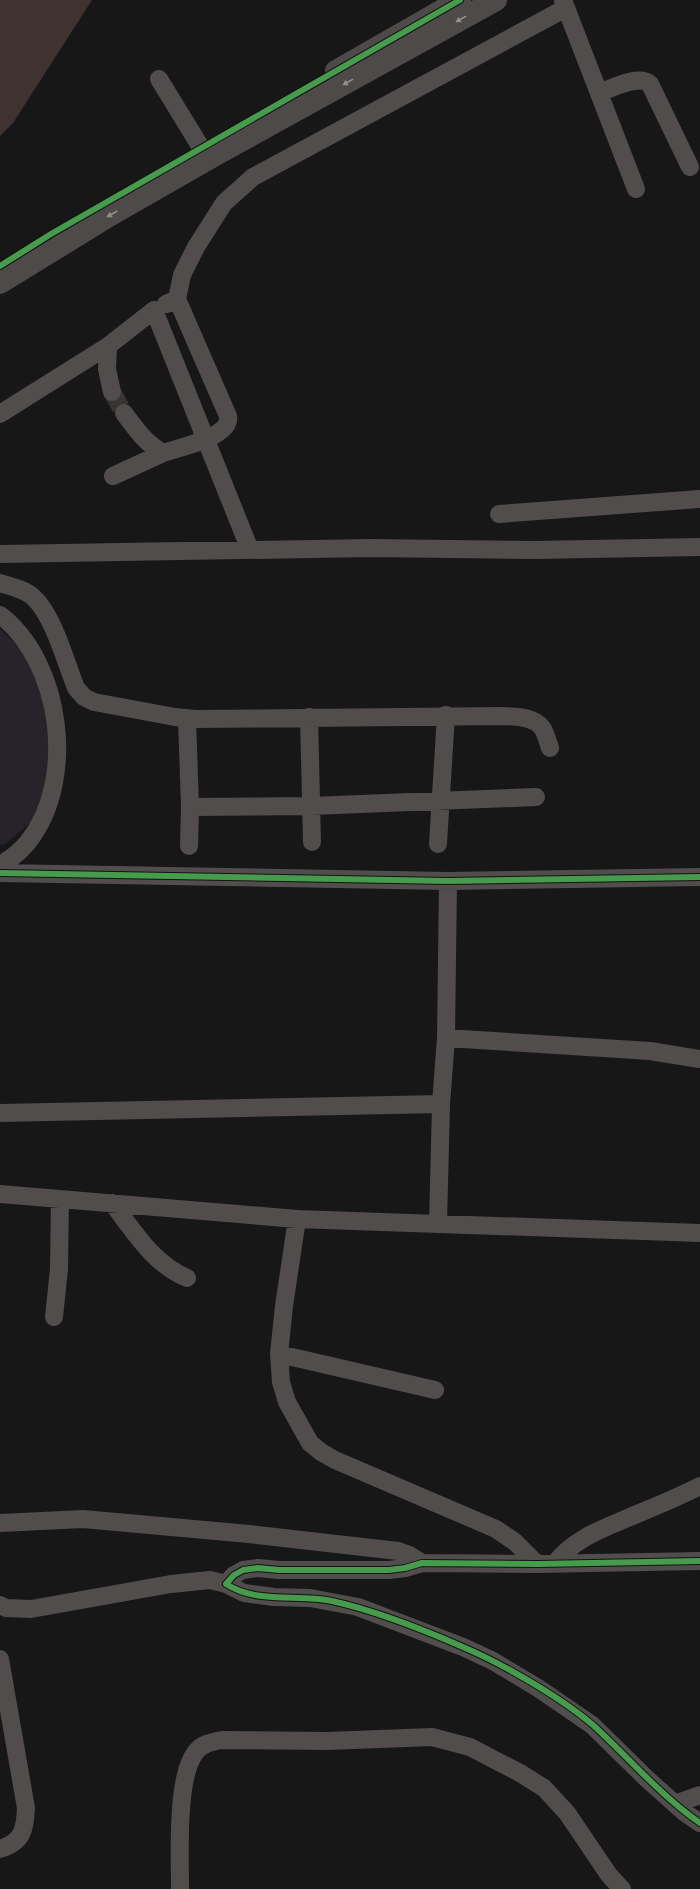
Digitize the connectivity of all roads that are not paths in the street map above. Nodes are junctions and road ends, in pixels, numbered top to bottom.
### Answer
1 (460, 0) edge
2 (496, 0) edge
3 (564, 4) edge
4 (159, 79) dead end
5 (599, 93) junction
6 (204, 153) junction
7 (690, 167) dead end
8 (636, 189) dead end
9 (0, 266) edge
10 (0, 283) edge
11 (177, 299) junction
12 (154, 310) junction
13 (108, 346) junction
14 (112, 392) tunnel mouth
15 (124, 413) tunnel mouth
16 (0, 414) edge
17 (206, 440) junction
18 (163, 453) junction
19 (112, 476) dead end
20 (700, 499) edge
21 (499, 514) dead end
22 (700, 547) edge
23 (250, 550) junction
24 (0, 554) edge
25 (0, 583) edge
26 (0, 615) edge
27 (446, 715) junction
28 (309, 717) junction
29 (187, 718) junction
30 (550, 748) dead end
31 (536, 797) dead end
32 (441, 801) junction
33 (311, 806) junction
34 (190, 807) junction
35 (312, 842) dead end
36 (438, 844) dead end
37 (189, 846) dead end
38 (0, 865) edge
39 (0, 874) edge
40 (700, 877) edge
41 (448, 881) junction
42 (446, 1038) junction
43 (700, 1058) edge
44 (440, 1104) junction
45 (0, 1113) edge
46 (0, 1194) edge
47 (60, 1199) junction
48 (112, 1203) junction
49 (297, 1219) junction
50 (438, 1224) junction
51 (700, 1233) edge
52 (187, 1278) dead end
53 (54, 1317) dead end
54 (279, 1354) junction
55 (435, 1390) dead end
56 (700, 1486) edge
57 (0, 1523) edge
58 (700, 1561) edge
59 (422, 1563) junction
60 (555, 1563) junction
61 (537, 1564) junction
62 (226, 1584) junction
63 (0, 1605) edge
64 (0, 1659) edge
65 (700, 1795) edge
66 (675, 1804) junction
67 (700, 1823) edge
68 (0, 1849) edge
69 (180, 1889) edge
70 (622, 1889) edge

1 - 6 highway
2 -> 6 highway
3 - 5 street
3 - 11 street
4 - 6 street
5 - 7 street
5 - 8 street
6 - 9 highway
6 -> 10 highway
11 - 12 street
11 - 17 street
12 - 13 street
12 - 17 street
13 - 14 street
13 - 16 street
15 - 18 street
17 - 18 street
17 - 23 street
18 - 19 street
20 - 21 street
22 - 23 street
23 - 24 street
25 - 29 street
26 - 38 street
27 - 28 street
27 - 30 street
27 - 32 street
28 - 29 street
28 - 33 street
29 - 34 street
31 - 32 street
32 - 33 street
32 - 36 street
33 - 34 street
33 - 35 street
34 - 37 street
39 - 41 street
40 - 41 street
41 - 42 street
42 - 43 street
42 - 44 street
44 - 45 street
44 - 50 street
46 - 47 street
47 - 48 street
47 - 53 street
48 - 49 street
48 - 52 street
49 - 50 street
49 - 54 street
50 - 51 street
54 - 55 street
54 - 61 street
56 - 60 street
57 - 59 street
58 - 60 street
59 - 61 street
59 - 62 street
60 - 61 street
62 - 63 street
62 - 66 street
64 - 68 street
65 - 66 street
66 - 67 street
69 - 70 street

